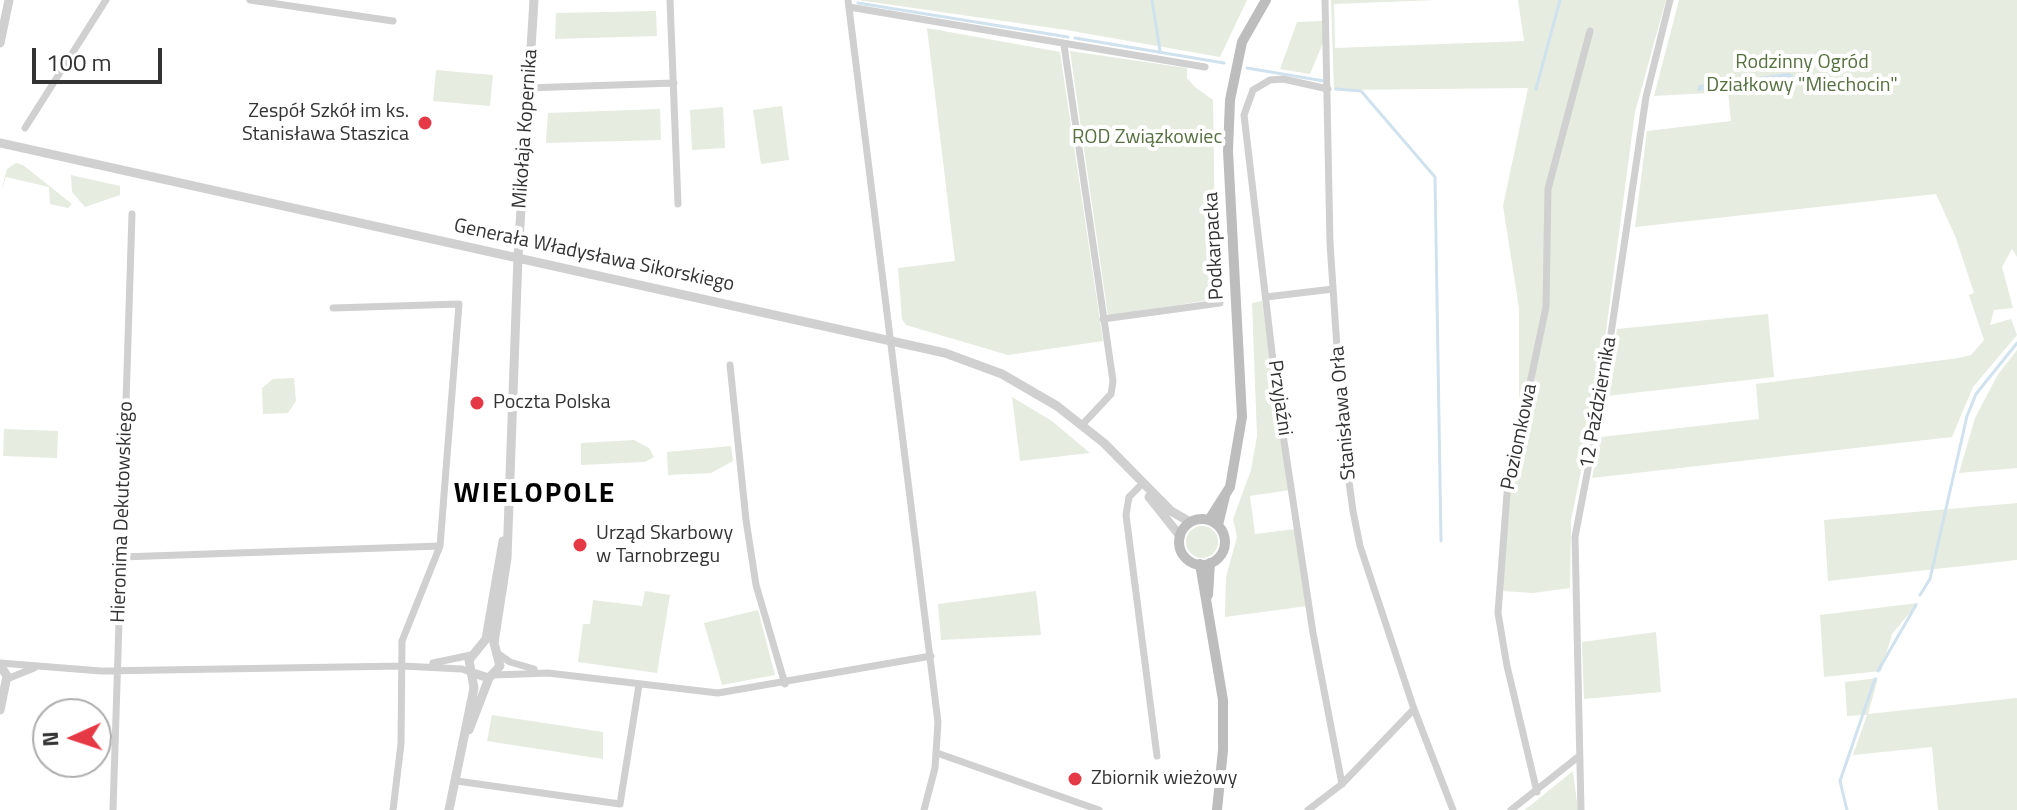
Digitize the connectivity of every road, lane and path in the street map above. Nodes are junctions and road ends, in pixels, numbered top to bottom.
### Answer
1 (9, 0) edge
2 (106, 0) edge
3 (250, 0) edge
4 (337, 0) edge
5 (534, 0) edge
6 (670, 0) edge
7 (1266, 0) edge
8 (1325, 0) edge
9 (1670, 0) edge
10 (849, 4) edge
11 (335, 12) junction
12 (393, 21) dead end
13 (1590, 31) dead end
14 (0, 43) edge
15 (1064, 45) junction
16 (1205, 67) dead end
17 (674, 83) junction
18 (527, 88) junction
19 (1328, 89) junction
20 (25, 128) dead end
21 (0, 143) edge
22 (678, 204) dead end
23 (132, 214) dead end
24 (518, 257) junction
25 (1333, 289) junction
26 (1266, 297) junction
27 (1220, 303) dead end
28 (333, 308) dead end
29 (1103, 319) junction
30 (891, 340) junction
31 (730, 365) dead end
32 (1082, 425) junction
33 (1142, 484) junction
34 (508, 510) junction
35 (1190, 522) junction
36 (1213, 522) junction
37 (1180, 536) junction
38 (440, 546) junction
39 (121, 557) junction
40 (1205, 564) junction
41 (475, 651) junction
42 (497, 653) junction
43 (931, 656) junction
44 (0, 664) edge
45 (402, 666) junction
46 (415, 666) junction
47 (34, 668) junction
48 (117, 670) junction
49 (473, 673) junction
50 (548, 673) junction
51 (492, 676) junction
52 (785, 684) junction
53 (4, 685) edge
54 (639, 685) junction
55 (1414, 709) junction
56 (0, 710) edge
57 (467, 737) junction
58 (937, 753) junction
59 (1157, 756) dead end
60 (1578, 757) junction
61 (457, 781) junction
62 (1342, 784) junction
63 (1537, 792) junction
64 (113, 810) edge
65 (393, 810) edge
66 (449, 810) edge
67 (924, 810) edge
68 (1099, 810) edge
69 (1217, 810) edge
70 (1308, 810) edge
71 (1453, 810) edge
72 (1511, 810) edge
73 (1581, 810) edge

1 - 14 street
2 - 20 street
3 - 11 street
4 - 11 street
5 - 18 street, Mikołaja Kopernika
6 - 17 street
7 - 36 main road, Podkarpacka
8 - 19 street, Stanisława Orła
9 - 60 street, 12 Października
10 - 15 street
10 - 30 street
11 - 12 street
13 - 63 street, Poziomkowa
15 - 16 street
15 - 29 street
17 - 18 street
17 - 22 street
18 - 24 street, Mikołaja Kopernika
19 - 25 street, Stanisława Orła
19 - 26 street, Przyjaźni
21 - 24 street, Generała Władysława Sikorskiego
23 - 39 street, Hieronima Dekutowskiego
24 - 30 street, Generała Władysława Sikorskiego
24 - 34 street, Mikołaja Kopernika
25 - 26 street
25 - 55 street, Stanisława Orła
26 - 62 street, Przyjaźni
27 - 29 street
28 - 38 street
29 - 32 street
30 - 32 street, Generała Władysława Sikorskiego
30 - 43 street
31 - 52 street
32 - 33 street, Generała Władysława Sikorskiego
33 - 35 street, Generała Władysława Sikorskiego
33 - 37 street, Generała Władysława Sikorskiego
33 - 59 street
34 - 41 street
34 - 42 street
35 - 36 main road
35 - 37 main road
36 - 40 main road
37 - 40 main road
38 - 39 street
38 - 45 street
39 - 48 street, Hieronima Dekutowskiego
40 - 69 main road
41 - 42 street
41 - 46 street
41 - 49 street
42 - 50 street
42 - 51 street
43 - 52 street
43 - 58 street
44 - 47 street
44 - 53 street
45 - 46 street
45 - 48 street
45 - 65 street
46 - 49 street
47 - 48 street
47 - 53 street
48 - 64 street, Hieronima Dekutowskiego
49 - 51 street
49 - 57 street
50 - 51 street
50 - 54 street
51 - 57 street
52 - 54 street
53 - 56 street
54 - 61 street
55 - 62 street
55 - 71 street, Stanisława Orła
57 - 61 street
58 - 67 street
58 - 68 street
60 - 63 street
60 - 73 street, 12 Października
61 - 66 street
62 - 70 street
63 - 72 street

